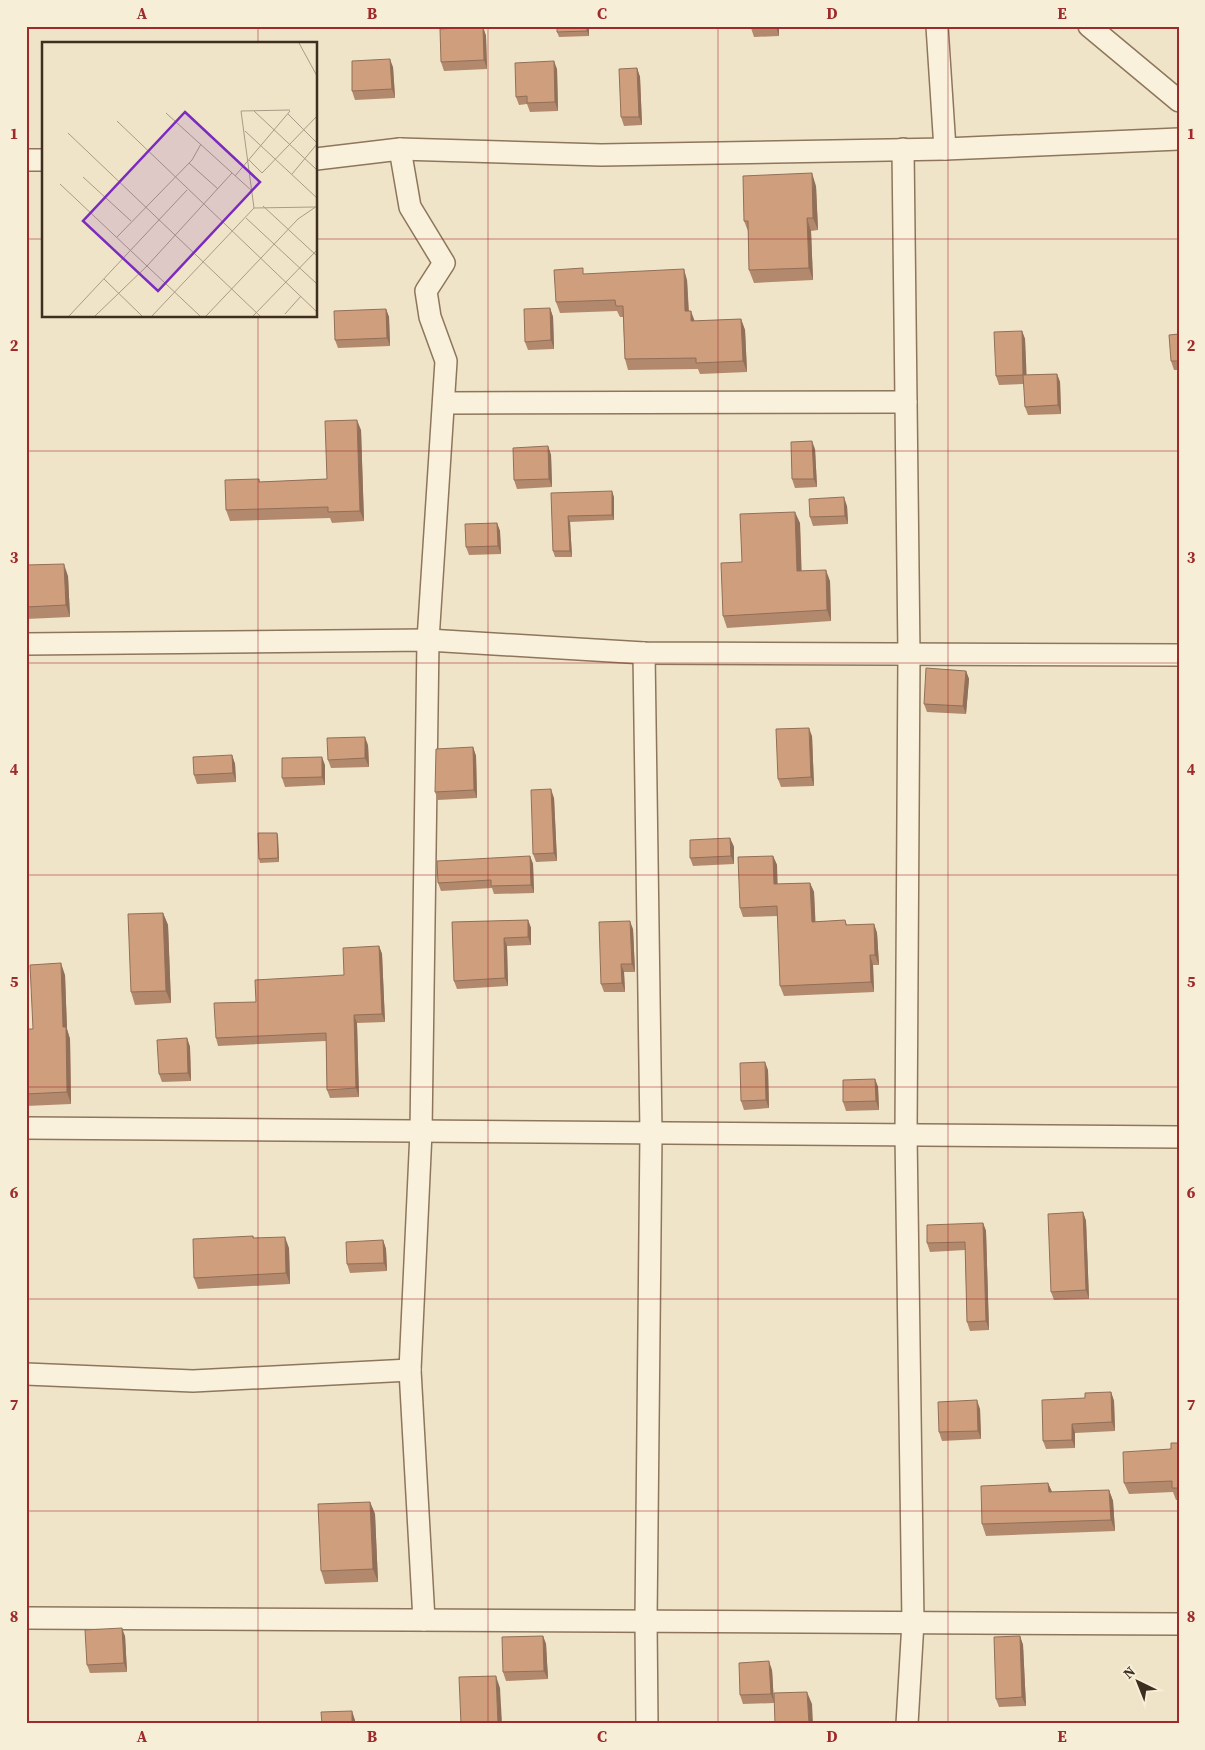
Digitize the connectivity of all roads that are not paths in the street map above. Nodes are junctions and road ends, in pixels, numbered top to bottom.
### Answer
1 (937, 26) edge
2 (1088, 26) edge
3 (1179, 102) edge
4 (1179, 139) edge
5 (400, 149) junction
6 (903, 149) junction
7 (945, 149) junction
8 (318, 159) edge
9 (26, 160) edge
10 (42, 160) edge
11 (906, 402) junction
12 (444, 403) junction
13 (428, 640) junction
14 (26, 644) edge
15 (644, 653) junction
16 (909, 654) junction
17 (1179, 656) edge
18 (26, 1128) edge
19 (421, 1132) junction
20 (651, 1133) junction
21 (906, 1134) junction
22 (1179, 1137) edge
23 (410, 1370) junction
24 (26, 1374) edge
25 (26, 1618) edge
26 (424, 1620) junction
27 (646, 1621) junction
28 (913, 1622) junction
29 (1179, 1624) edge
30 (647, 1724) edge
31 (907, 1724) edge

1 - 7 street
2 - 3 street
4 - 7 street
5 - 6 street
5 - 8 street
5 - 12 street
6 - 7 street
6 - 11 street
9 - 10 street
11 - 12 street
11 - 16 street
12 - 13 street
13 - 14 street
13 - 15 street
13 - 19 street
15 - 16 street
15 - 20 street
16 - 17 street
16 - 21 street
18 - 19 street
19 - 20 street
19 - 23 street
20 - 21 street
20 - 27 street
21 - 22 street
21 - 28 street
23 - 24 street
23 - 26 street
25 - 26 street
26 - 27 street
27 - 28 street
27 - 30 street
28 - 29 street
28 - 31 street

